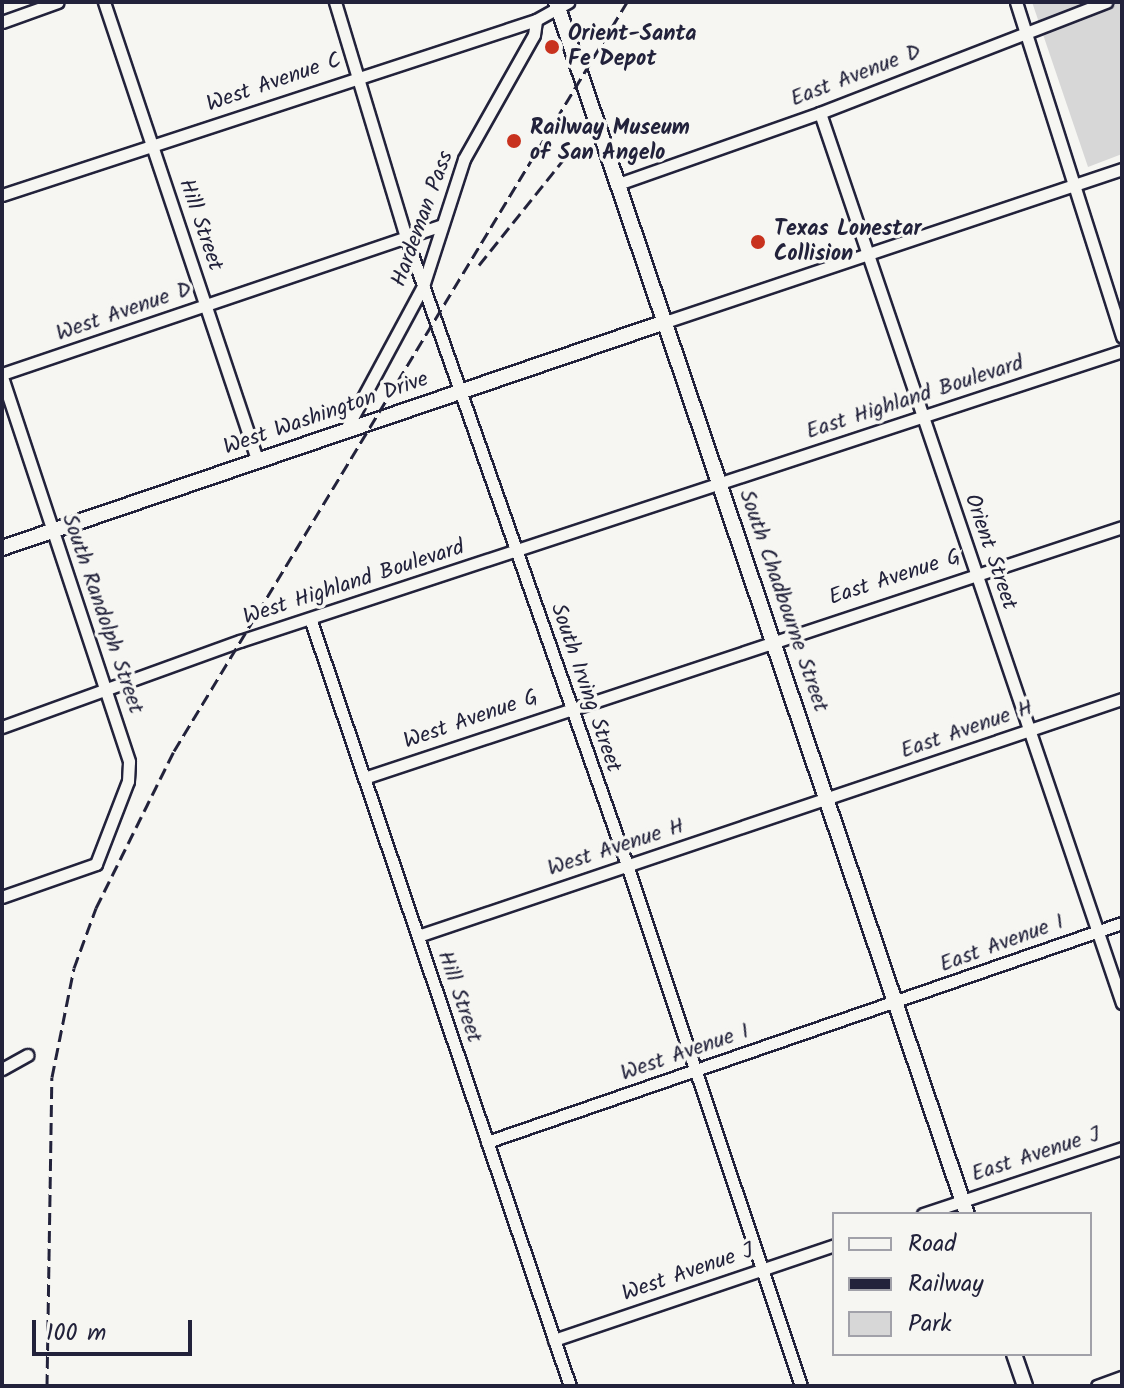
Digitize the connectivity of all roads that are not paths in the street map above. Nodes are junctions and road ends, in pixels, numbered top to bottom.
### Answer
1 (58, 2) edge
2 (104, 2) edge
3 (335, 2) edge
4 (1016, 2) edge
5 (1106, 2) edge
6 (561, 4) edge
7 (536, 20) junction
8 (2, 22) edge
9 (1026, 30) junction
10 (359, 75) junction
11 (820, 113) junction
12 (153, 147) junction
13 (1122, 169) edge
14 (618, 184) junction
15 (1076, 185) junction
16 (2, 195) edge
17 (440, 226) junction
18 (406, 237) junction
19 (869, 255) junction
20 (423, 286) junction
21 (206, 305) junction
22 (665, 322) junction
23 (1122, 337) edge
24 (1122, 351) edge
25 (2, 376) edge
26 (461, 392) junction
27 (923, 417) junction
28 (345, 431) junction
29 (258, 461) junction
30 (720, 484) junction
31 (1122, 527) edge
32 (52, 531) junction
33 (2, 548) edge
34 (515, 551) junction
35 (976, 573) junction
36 (311, 621) junction
37 (773, 640) junction
38 (109, 690) junction
39 (1122, 699) edge
40 (571, 707) junction
41 (2, 727) edge
42 (1029, 728) junction
43 (364, 778) junction
44 (827, 801) junction
45 (627, 865) junction
46 (2, 897) edge
47 (1122, 923) edge
48 (1098, 931) junction
49 (418, 936) junction
50 (1122, 1003) edge
51 (896, 1004) junction
52 (27, 1055) dead end
53 (2, 1069) edge
54 (695, 1070) junction
55 (487, 1142) junction
56 (1122, 1148) edge
57 (964, 1207) edge
58 (935, 1212) edge
59 (832, 1246) edge
60 (764, 1269) junction
61 (554, 1340) junction
62 (1015, 1356) edge
63 (1122, 1377) edge
64 (570, 1386) edge
65 (801, 1386) edge
66 (1025, 1386) edge
67 (1097, 1386) edge

1 - 8 street
2 - 12 street, Hill Street
3 - 10 street, South Irving Street
4 - 9 street
5 - 9 street, East Avenue D
6 - 7 street, West Avenue C
6 - 14 main road, South Chadbourne Street
7 - 10 street, West Avenue C
7 - 17 street, Hardeman Pass
9 - 11 street, East Avenue D
9 - 15 street
10 - 12 street, West Avenue C
10 - 18 street, South Irving Street
11 - 14 street, East Avenue D
11 - 19 street, Orient Street
12 - 16 street, West Avenue C
12 - 21 street, Hill Street
13 - 15 street
14 - 22 main road, South Chadbourne Street
15 - 19 street
15 - 23 street
17 - 18 street, West Avenue D
17 - 20 street, Hardeman Pass
18 - 20 street, South Irving Street
18 - 21 street, West Avenue D
19 - 22 street
19 - 27 street, Orient Street
20 - 26 street, South Irving Street
20 - 28 street, Hardeman Pass
21 - 25 street, West Avenue D
21 - 29 street, Hill Street
22 - 26 main road, West Washington Drive
22 - 30 main road, South Chadbourne Street
24 - 27 street, East Highland Boulevard
25 - 32 street, South Randolph Street
26 - 28 main road, West Washington Drive
26 - 34 street, South Irving Street
27 - 30 street, East Highland Boulevard
27 - 35 street, Orient Street
28 - 29 main road, West Washington Drive
29 - 32 main road, West Washington Drive
30 - 34 street, West Highland Boulevard
30 - 37 main road, South Chadbourne Street
31 - 35 street, East Avenue G
32 - 33 main road, West Washington Drive
32 - 38 street, South Randolph Street
34 - 36 street, West Highland Boulevard
34 - 40 street, South Irving Street
35 - 37 street, East Avenue G
35 - 42 street, Orient Street
36 - 38 street, West Highland Boulevard
36 - 43 street, Hill Street
37 - 40 street, West Avenue G
37 - 44 main road, South Chadbourne Street
38 - 41 street, West Highland Boulevard
38 - 46 street, South Randolph Street
39 - 42 street, East Avenue H
40 - 43 street, West Avenue G
40 - 45 street, South Irving Street
42 - 44 street, East Avenue H
42 - 48 street, Orient Street
43 - 49 street, Hill Street
44 - 45 street, West Avenue H
44 - 51 main road, South Chadbourne Street
45 - 49 street, West Avenue H
45 - 54 street, South Irving Street
47 - 48 street, East Avenue I
48 - 50 street, Orient Street
48 - 51 street, East Avenue I
49 - 55 street, Hill Street
51 - 54 street, West Avenue I
51 - 57 main road, South Chadbourne Street
52 - 53 street
54 - 55 street, West Avenue I
54 - 60 street, South Irving Street
55 - 61 street, Hill Street
56 - 57 street, East Avenue J
57 - 58 street
59 - 60 street, West Avenue J
60 - 61 street, West Avenue J
60 - 65 street, South Irving Street
61 - 64 street, Hill Street
62 - 66 main road
63 - 67 street

